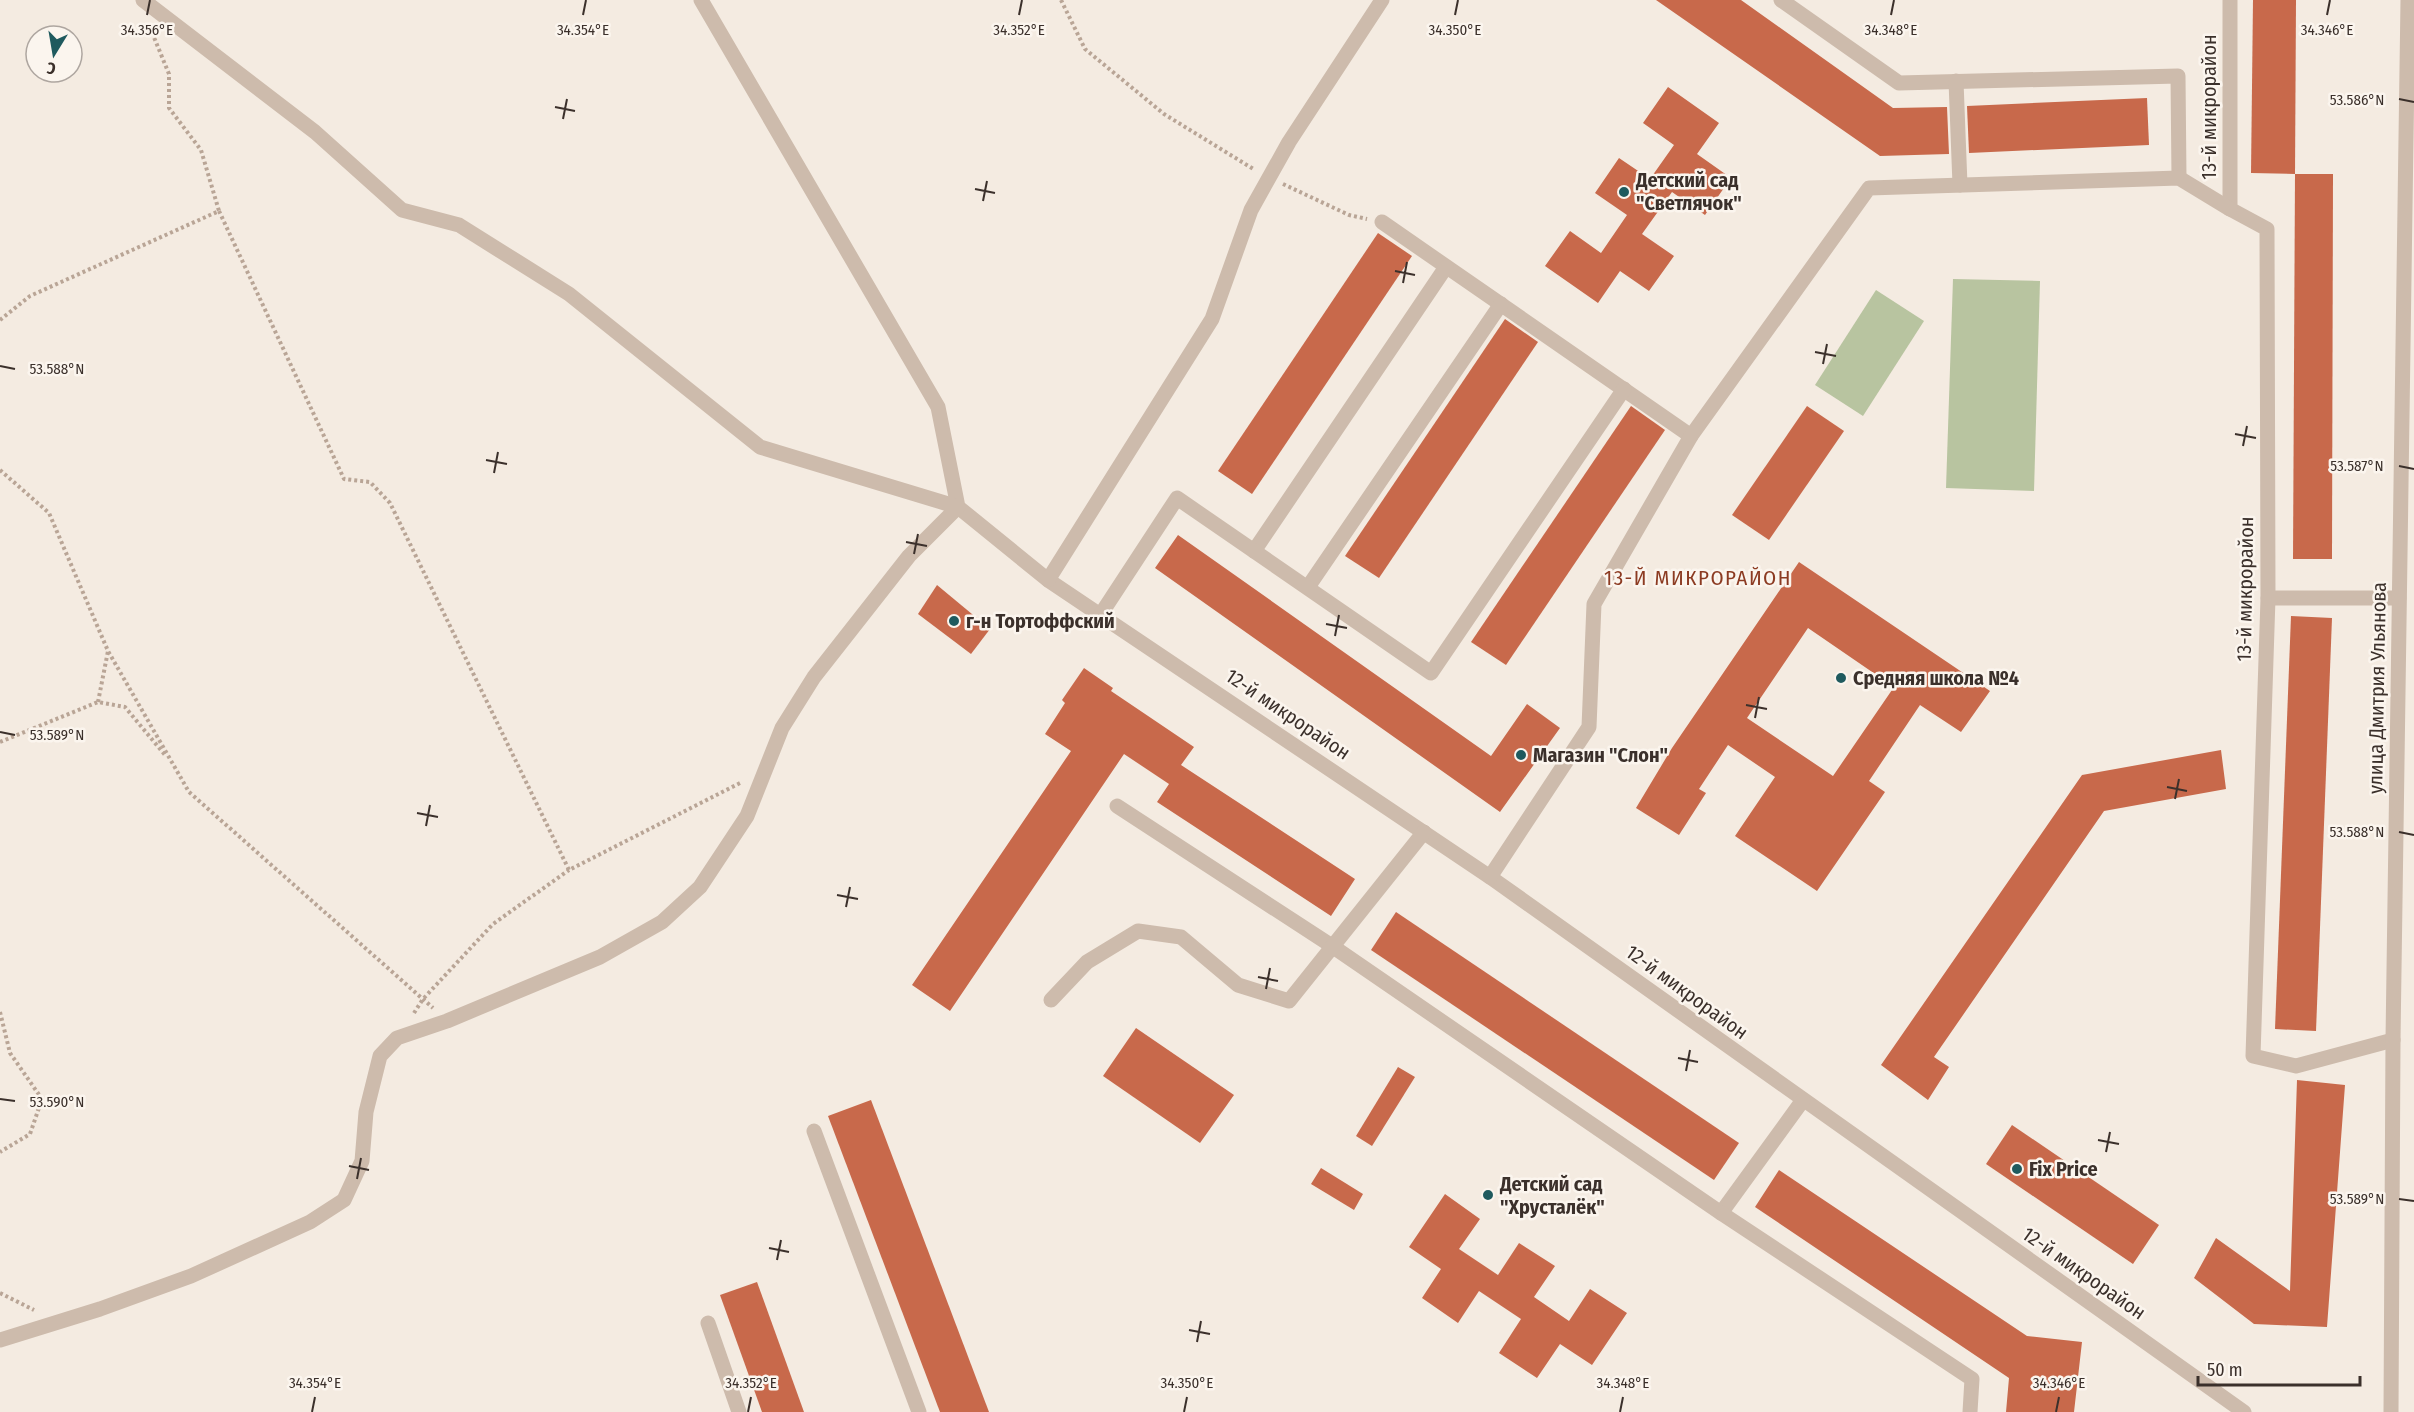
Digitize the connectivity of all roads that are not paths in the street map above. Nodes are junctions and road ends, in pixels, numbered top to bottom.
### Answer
1 (143, 0) edge
2 (701, 0) edge
3 (1382, 0) edge
4 (1781, 0) edge
5 (2230, 0) edge
6 (2408, 0) edge
7 (1956, 81) junction
8 (2179, 178) junction
9 (1960, 185) junction
10 (2230, 209) junction
11 (1382, 222) road end
12 (1446, 267) junction
13 (1501, 304) junction
14 (1624, 390) junction
15 (1692, 436) junction
16 (958, 507) junction
17 (1254, 551) junction
18 (1048, 580) junction
19 (1308, 587) junction
20 (2268, 598) junction
21 (2399, 598) junction
22 (1101, 614) junction
23 (1117, 806) dead end
24 (1424, 832) junction
25 (1490, 877) junction
26 (1332, 946) junction
27 (1051, 1000) dead end
28 (2392, 1040) junction
29 (1803, 1100) junction
30 (814, 1131) dead end
31 (1721, 1213) junction
32 (708, 1323) dead end
33 (0, 1340) edge
34 (740, 1412) edge
35 (919, 1412) edge
36 (1970, 1412) edge
37 (2244, 1412) edge
38 (2391, 1412) edge

1 - 16 street
2 - 16 street
3 - 18 street
4 - 7 street
5 - 10 street, 13-й микрорайон
6 - 21 street, улица Дмитрия Ульянова
7 - 8 street
7 - 9 street
8 - 9 street
8 - 10 street
9 - 15 street
10 - 20 street, 13-й микрорайон
11 - 12 street
12 - 13 street
12 - 17 street
13 - 14 street
13 - 19 street
14 - 15 street
14 - 19 street
15 - 25 street
16 - 18 street, 12-й микрорайон
16 - 33 street
17 - 19 street
17 - 22 street
18 - 22 street, 12-й микрорайон
20 - 21 street
20 - 28 street, 13-й микрорайон
21 - 28 street, улица Дмитрия Ульянова
22 - 24 street, 12-й микрорайон
23 - 26 street
24 - 25 street, 12-й микрорайон
24 - 26 street
25 - 29 street, 12-й микрорайон
26 - 27 street
26 - 31 street
28 - 38 street, улица Дмитрия Ульянова
29 - 31 street
29 - 37 street, 12-й микрорайон
30 - 35 street
31 - 36 street
32 - 34 street

